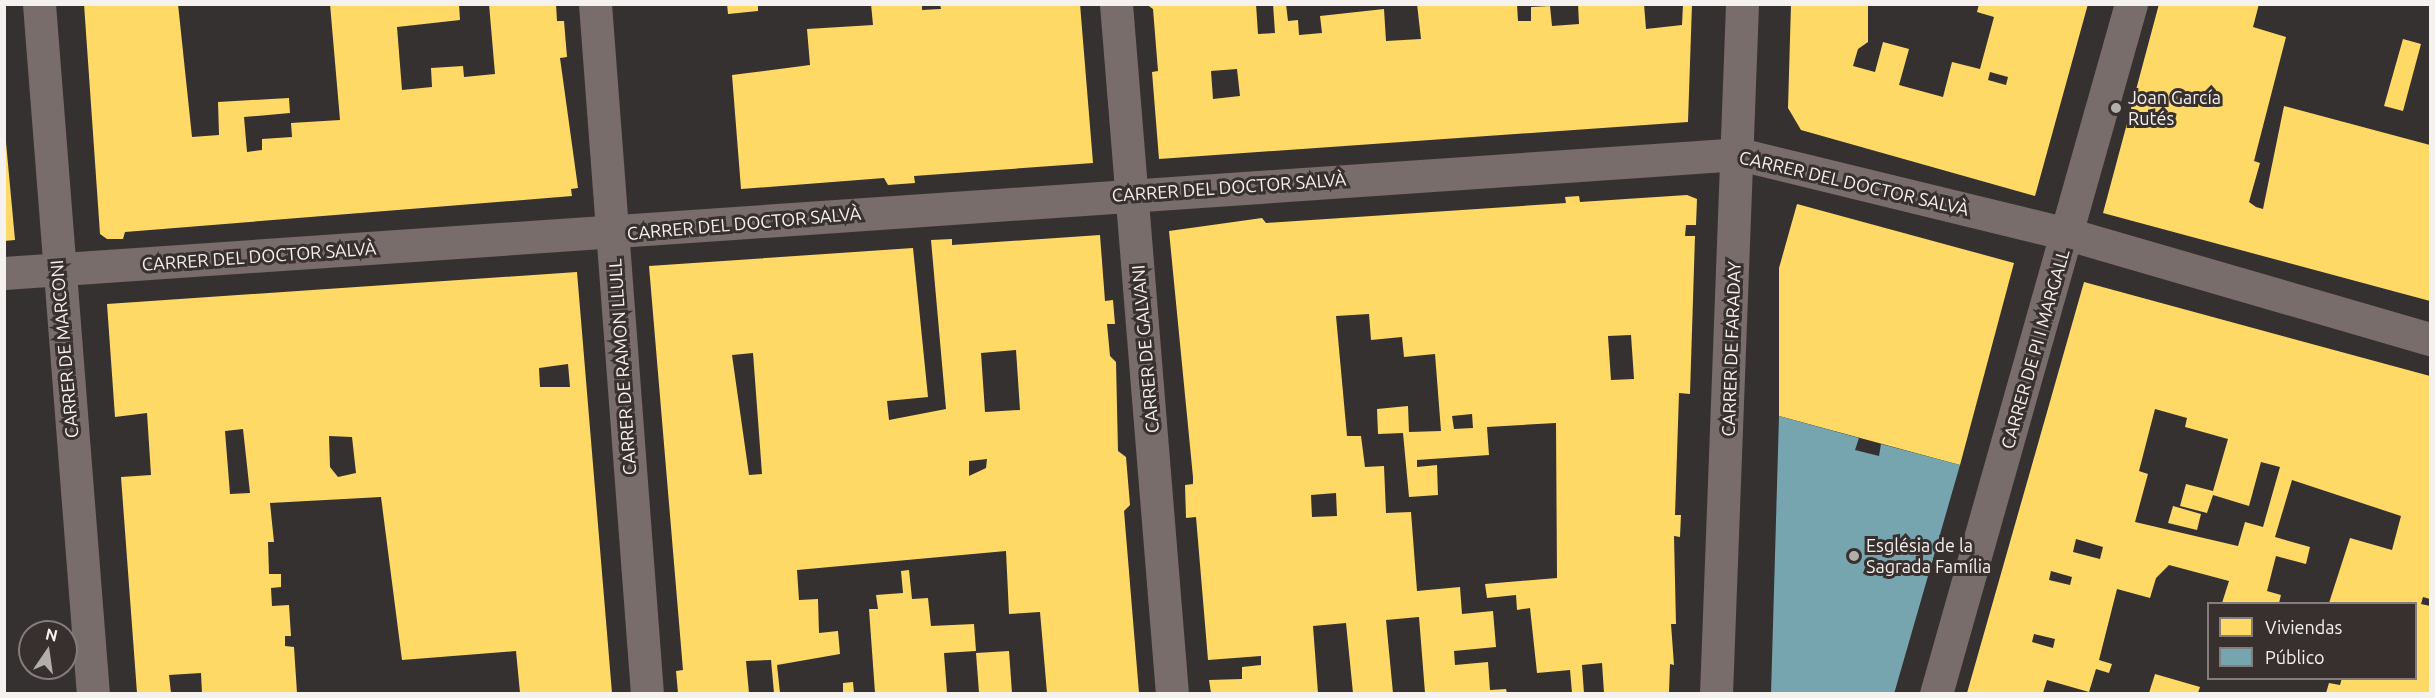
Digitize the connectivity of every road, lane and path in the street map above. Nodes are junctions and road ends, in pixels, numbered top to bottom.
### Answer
1 (39, 4) edge
2 (595, 4) edge
3 (1116, 4) edge
4 (1742, 4) edge
5 (2131, 4) edge
6 (1739, 154) junction
7 (1132, 194) junction
8 (615, 233) junction
9 (2068, 234) junction
10 (58, 268) junction
11 (4, 273) edge
12 (2430, 339) edge
13 (93, 693) edge
14 (647, 693) edge
15 (1172, 693) edge
16 (1716, 693) edge
17 (1936, 693) edge

1 - 10 street, CARRER DE MARCONI
2 - 8 street, CARRER DE RAMON LLULL
3 - 7 street, CARRER DE GALVANI
4 - 6 street, CARRER DE FARADAY
5 - 9 street, CARRER DE PI I MARGALL
6 - 7 street, CARRER DEL DOCTOR SALVÀ
6 - 9 street, CARRER DEL DOCTOR SALVÀ
6 - 16 street, CARRER DE FARADAY
7 - 8 street, CARRER DEL DOCTOR SALVÀ
7 - 15 street, CARRER DE GALVANI
8 - 10 street, CARRER DEL DOCTOR SALVÀ
8 - 14 street, CARRER DE RAMON LLULL
9 - 12 street, CARRER DEL DOCTOR SALVÀ
9 - 17 street, CARRER DE PI I MARGALL
10 - 11 street, CARRER DEL DOCTOR SALVÀ
10 - 13 street, CARRER DE MARCONI

